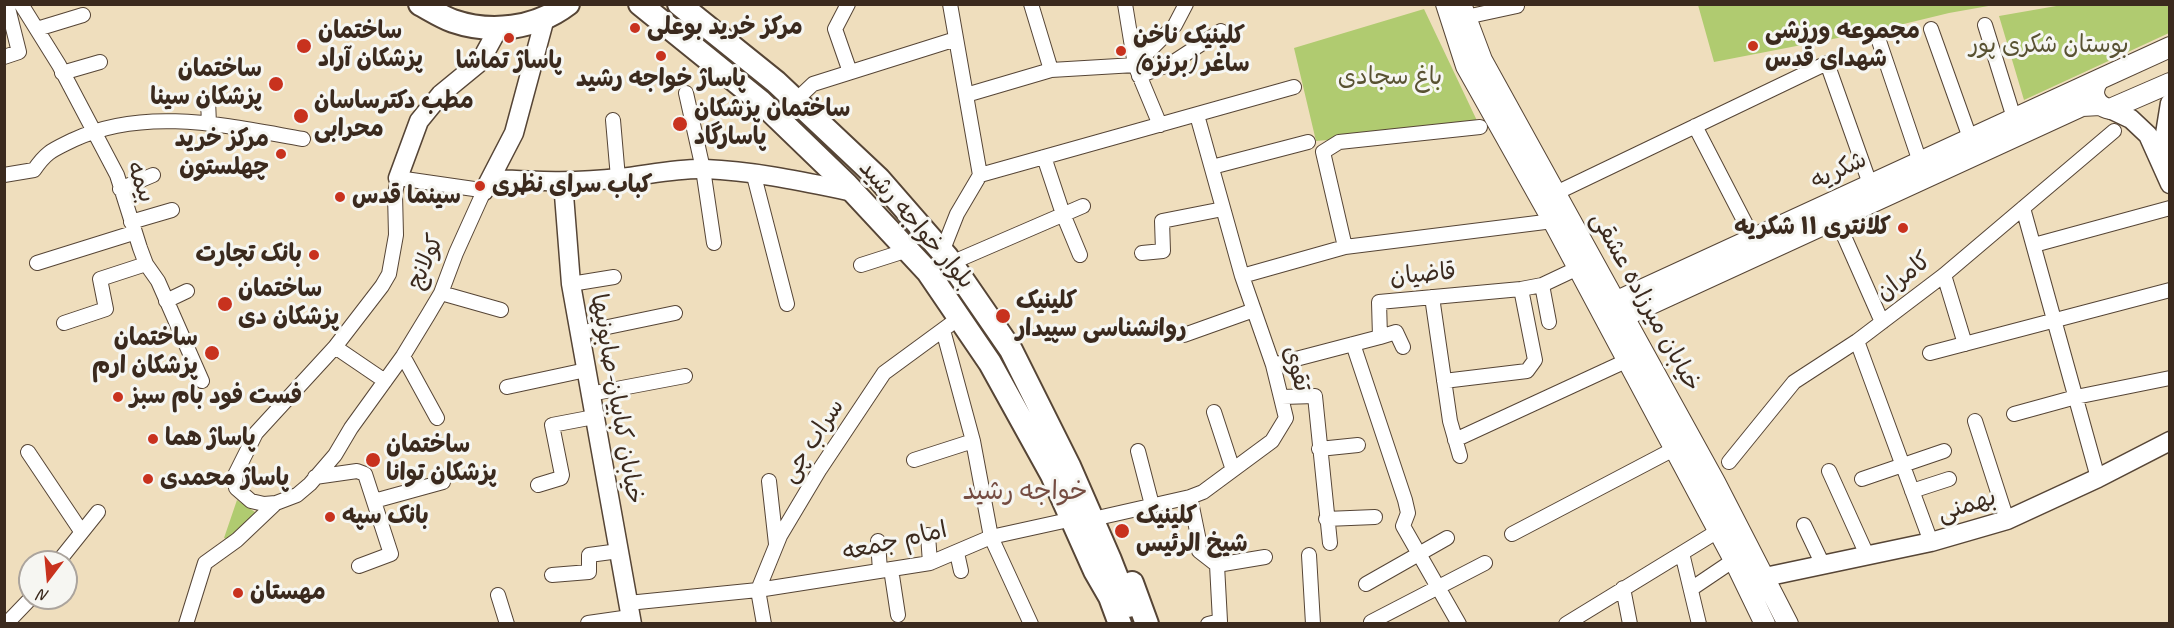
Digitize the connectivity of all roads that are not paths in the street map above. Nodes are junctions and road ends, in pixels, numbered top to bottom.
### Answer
1 (7, 4) edge
2 (21, 4) edge
3 (420, 4) edge
4 (568, 4) edge
5 (640, 4) edge
6 (679, 4) edge
7 (848, 4) edge
8 (950, 4) edge
9 (1030, 4) edge
10 (1125, 4) edge
11 (1186, 4) edge
12 (1446, 4) edge
13 (1517, 6) dead end
14 (1464, 11) edge
15 (83, 15) dead end
16 (544, 18) junction
17 (1985, 25) dead end
18 (498, 28) junction
19 (37, 29) junction
20 (1930, 29) dead end
21 (1221, 31) dead end
22 (719, 36) junction
23 (956, 39) junction
24 (1879, 41) dead end
25 (2165, 52) edge
26 (704, 55) junction
27 (4, 57) edge
28 (100, 62) dead end
29 (1051, 70) junction
30 (1137, 71) junction
31 (850, 72) junction
32 (63, 73) junction
33 (2100, 79) junction
34 (2169, 83) edge
35 (1294, 87) dead end
36 (686, 93) dead end
37 (966, 95) junction
38 (208, 100) dead end
39 (796, 100) junction
40 (2169, 103) edge
41 (2105, 107) junction
42 (1197, 115) junction
43 (2014, 118) junction
44 (613, 120) dead end
45 (209, 124) junction
46 (1160, 125) junction
47 (1695, 126) junction
48 (1480, 127) dead end
49 (93, 131) junction
50 (2114, 131) dead end
51 (1970, 138) junction
52 (303, 139) dead end
53 (1308, 142) dead end
54 (1044, 157) junction
55 (1920, 162) junction
56 (2169, 166) edge
57 (1212, 167) junction
58 (703, 169) junction
59 (753, 172) junction
60 (153, 175) dead end
61 (980, 175) junction
62 (4, 176) edge
63 (398, 178) junction
64 (618, 178) junction
65 (563, 182) junction
66 (1870, 184) junction
67 (2169, 184) edge
68 (483, 187) junction
69 (120, 189) junction
70 (854, 192) junction
71 (1556, 193) junction
72 (1083, 206) dead end
73 (2023, 208) junction
74 (2169, 208) edge
75 (1223, 209) junction
76 (172, 210) dead end
77 (1064, 214) junction
78 (1836, 218) junction
79 (1553, 221) junction
80 (132, 228) junction
81 (1754, 238) junction
82 (714, 243) dead end
83 (2034, 245) junction
84 (1345, 247) junction
85 (908, 250) junction
86 (1142, 253) dead end
87 (1080, 255) dead end
88 (947, 257) junction
89 (37, 263) dead end
90 (146, 264) junction
91 (861, 265) dead end
92 (1578, 268) junction
93 (1944, 275) junction
94 (1242, 276) junction
95 (614, 277) dead end
96 (571, 284) junction
97 (1542, 285) junction
98 (1521, 289) junction
99 (2169, 290) edge
100 (187, 291) dead end
101 (441, 293) junction
102 (1432, 297) junction
103 (166, 301) junction
104 (787, 304) dead end
105 (501, 310) dead end
106 (1254, 310) junction
107 (1611, 312) junction
108 (675, 313) dead end
109 (2055, 320) junction
110 (1549, 322) dead end
111 (1882, 322) junction
112 (64, 323) dead end
113 (951, 324) junction
114 (579, 333) junction
115 (1184, 335) dead end
116 (1380, 337) junction
117 (1857, 341) junction
118 (1353, 344) junction
119 (1965, 344) junction
120 (335, 347) junction
121 (1403, 347) dead end
122 (1930, 353) dead end
123 (403, 356) junction
124 (1626, 361) junction
125 (1273, 365) junction
126 (586, 370) junction
127 (685, 376) dead end
128 (2169, 378) edge
129 (202, 381) dead end
130 (385, 381) junction
131 (1444, 381) junction
132 (507, 387) dead end
133 (590, 394) junction
134 (1282, 397) junction
135 (2076, 397) junction
136 (1214, 412) dead end
137 (2014, 414) dead end
138 (594, 417) junction
139 (438, 418) dead end
140 (1975, 421) dead end
141 (1455, 440) junction
142 (973, 441) junction
143 (2169, 441) edge
144 (1358, 445) dead end
145 (1319, 449) junction
146 (1674, 449) junction
147 (1138, 451) dead end
148 (1944, 451) dead end
149 (28, 452) dead end
150 (1460, 456) dead end
151 (914, 460) dead end
152 (1729, 462) dead end
153 (1902, 465) junction
154 (1233, 470) junction
155 (1829, 471) dead end
156 (315, 477) junction
157 (2098, 478) junction
158 (1862, 479) dead end
159 (1949, 479) dead end
160 (769, 480) dead end
161 (443, 482) dead end
162 (538, 485) dead end
163 (1912, 491) junction
164 (1190, 497) junction
165 (374, 501) junction
166 (276, 503) junction
167 (1152, 505) junction
168 (98, 512) dead end
169 (1374, 518) dead end
170 (1083, 519) junction
171 (1326, 519) junction
172 (2007, 520) junction
173 (1803, 525) dead end
174 (81, 531) junction
175 (1718, 531) junction
176 (1512, 534) dead end
177 (928, 535) dead end
178 (992, 537) junction
179 (1447, 538) dead end
180 (878, 541) dead end
181 (1931, 542) junction
182 (1330, 543) dead end
183 (776, 546) junction
184 (67, 550) edge
185 (619, 551) junction
186 (957, 553) junction
187 (1682, 553) junction
188 (1309, 555) dead end
189 (1867, 555) junction
190 (1418, 556) junction
191 (1264, 558) dead end
192 (1734, 560) junction
193 (930, 563) junction
194 (1485, 563) dead end
195 (1217, 565) junction
196 (1823, 565) junction
197 (359, 566) dead end
198 (1103, 566) junction
199 (886, 570) junction
200 (961, 571) dead end
201 (552, 575) dead end
202 (1765, 577) junction
203 (1366, 585) dead end
204 (1437, 587) junction
205 (1623, 588) junction
206 (1691, 589) junction
207 (758, 590) junction
208 (1116, 594) junction
209 (498, 595) dead end
210 (19, 610) edge
211 (630, 615) edge
212 (898, 615) dead end
213 (1371, 622) dead end
214 (588, 623) edge
215 (6, 624) edge
216 (186, 624) edge
217 (507, 624) edge
218 (764, 624) edge
219 (1031, 624) edge
220 (1104, 624) edge
221 (1120, 624) edge
222 (1136, 624) edge
223 (1147, 624) edge
224 (1208, 624) edge
225 (1313, 624) edge
226 (1459, 624) edge
227 (1566, 624) edge
228 (1630, 624) edge
229 (1699, 624) edge
230 (1765, 624) edge
231 (1788, 624) edge

1 - 27 street
2 - 19 street, بیمه
3 - 18 main road
4 - 16 main road
5 - 26 main road, بلوار خواجه رشید
6 - 22 main road, بلوار خواجه رشید
7 - 31 street
8 - 23 street
9 - 29 street
10 - 30 street
11 - 30 street
12 - 79 main road, خیابان میرزاده عشقی
13 - 14 street
14 - 71 main road, خیابان میرزاده عشقی
15 - 19 street
16 - 18 main road
16 - 68 street, کولانج
17 - 43 street
18 - 63 street
19 - 32 street, بیمه
20 - 51 street
21 - 30 street
22 - 26 main road
22 - 39 main road, بلوار خواجه رشید
23 - 31 street
23 - 37 street
24 - 55 street
25 - 33 main road, شکریه
26 - 70 main road, بلوار خواجه رشید
28 - 32 street
29 - 30 street
29 - 37 street
30 - 46 street
31 - 39 street
32 - 49 street, بیمه
33 - 41 main road
33 - 43 main road, شکریه
34 - 41 main road, شکریه
35 - 42 street
36 - 58 street
37 - 61 street
38 - 45 street
39 - 88 main road, بلوار خواجه رشید
40 - 56 street
41 - 67 street
41 - 78 main road, شکریه
42 - 46 street
42 - 57 street, تقوی
43 - 51 main road, شکریه
44 - 64 street
45 - 49 street
45 - 52 street
46 - 54 street
47 - 66 street
47 - 71 street
47 - 81 street
48 - 84 street
49 - 62 street
49 - 69 street, بیمه
50 - 73 street, کامران
51 - 55 main road, شکریه
53 - 57 street
54 - 61 street
54 - 77 street
55 - 66 main road, شکریه
57 - 75 street, تقوی
58 - 59 street
58 - 64 street
58 - 82 street
59 - 70 street
59 - 104 street
60 - 69 street
61 - 88 street
63 - 68 street
63 - 120 street
64 - 65 street
65 - 68 street
65 - 96 street, خیابان کبابیان-صابونیها
66 - 81 main road, شکریه
68 - 101 street, کولانج
69 - 80 street, بیمه
70 - 85 main road, بلوار خواجه رشید
71 - 107 main road, خیابان میرزاده عشقی
72 - 77 street
73 - 83 street
73 - 93 street, کامران
74 - 83 street
75 - 86 street
75 - 94 street, تقوی
76 - 80 street
77 - 87 street
77 - 88 street
78 - 107 main road, شکریه
78 - 111 street
79 - 84 street
79 - 92 main road, خیابان میرزاده عشقی
80 - 89 street
80 - 90 street, بیمه
81 - 107 main road, شکریه
83 - 109 street
84 - 94 street
85 - 91 street
85 - 113 main road, بلوار خواجه رشید
88 - 170 main road, بلوار خواجه رشید
90 - 103 street, بیمه
90 - 112 street
92 - 97 street, قاضیان
92 - 107 main road, خیابان میرزاده عشقی
93 - 111 street, کامران
93 - 119 street
94 - 106 street, تقوی
95 - 96 street
96 - 114 street, خیابان کبابیان-صابونیها
97 - 98 street, قاضیان
97 - 110 street
98 - 102 street, قاضیان
98 - 131 street
99 - 109 street
100 - 103 street
101 - 105 street
101 - 123 street, کولانج
102 - 116 street, قاضیان
102 - 131 street
103 - 129 street, بیمه
106 - 115 street
106 - 125 street, تقوی
107 - 124 main road, خیابان میرزاده عشقی
107 - 202 main road, خیابان میرزاده عشقی
108 - 114 street
109 - 119 street
109 - 135 street
111 - 117 street, کامران
113 - 142 street
113 - 170 main road, بلوار خواجه رشید
113 - 183 street, سراب چی
114 - 126 street, خیابان کبابیان-صابونیها
116 - 118 street
116 - 121 street
117 - 152 street, کامران
117 - 153 street
118 - 125 street
118 - 190 street
119 - 122 street
120 - 130 street
120 - 166 street
123 - 130 street, کولانج
123 - 139 street
124 - 141 street
124 - 146 main road, خیابان میرزاده عشقی
125 - 134 street, تقوی
126 - 132 street
126 - 133 street, خیابان کبابیان-صابونیها
127 - 133 street
128 - 135 street
130 - 156 street, کولانج
131 - 141 street
133 - 138 street, خیابان کبابیان-صابونیها
134 - 145 street
134 - 154 street, تقوی
135 - 137 street
135 - 157 street
136 - 154 street
138 - 162 street
138 - 185 street, خیابان کبابیان-صابونیها
140 - 172 street
141 - 150 street
142 - 151 street
142 - 178 street
143 - 157 street, بهمنی
144 - 145 street
145 - 171 street
146 - 175 main road, خیابان میرزاده عشقی
146 - 176 street
147 - 167 street
148 - 153 street
149 - 174 street
153 - 158 street
153 - 163 street
154 - 164 street, تقوی
155 - 189 street
156 - 165 street
156 - 166 street, کولانج
157 - 172 street, بهمنی
159 - 163 street
160 - 183 street
161 - 165 street
163 - 181 street
164 - 167 street, تقوی
164 - 195 street
165 - 197 street
166 - 216 street
167 - 170 street, تقوی
168 - 174 street
169 - 171 street
170 - 178 street, امام جمعه
170 - 198 main road, بلوار خواجه رشید
171 - 182 street
172 - 181 street, بهمنی
173 - 196 street
174 - 184 street
175 - 187 street
175 - 192 main road, خیابان میرزاده عشقی
177 - 193 street
178 - 186 street, امام جمعه
178 - 219 street
179 - 190 street
180 - 199 street
181 - 189 street, بهمنی
183 - 207 street, سراب چی
185 - 201 street
185 - 211 street, خیابان کبابیان-صابونیها
186 - 193 street, امام جمعه
186 - 200 street
187 - 205 street
187 - 206 street
188 - 225 street
189 - 196 street, بهمنی
190 - 203 street
190 - 204 street
191 - 195 street
192 - 206 street
192 - 230 main road, خیابان میرزاده عشقی
193 - 199 street, امام جمعه
194 - 204 street
195 - 224 street
196 - 202 street, بهمنی
198 - 208 main road, بلوار خواجه رشید
198 - 220 main road
198 - 223 main road
199 - 207 street, امام جمعه
199 - 212 street
202 - 231 main road, خیابان میرزاده عشقی
204 - 213 street
204 - 226 street
205 - 227 street
205 - 228 street
206 - 229 street
207 - 211 street, امام جمعه
207 - 218 street
208 - 221 main road
208 - 222 main road
209 - 217 street
210 - 215 street
211 - 214 street, امام جمعه

